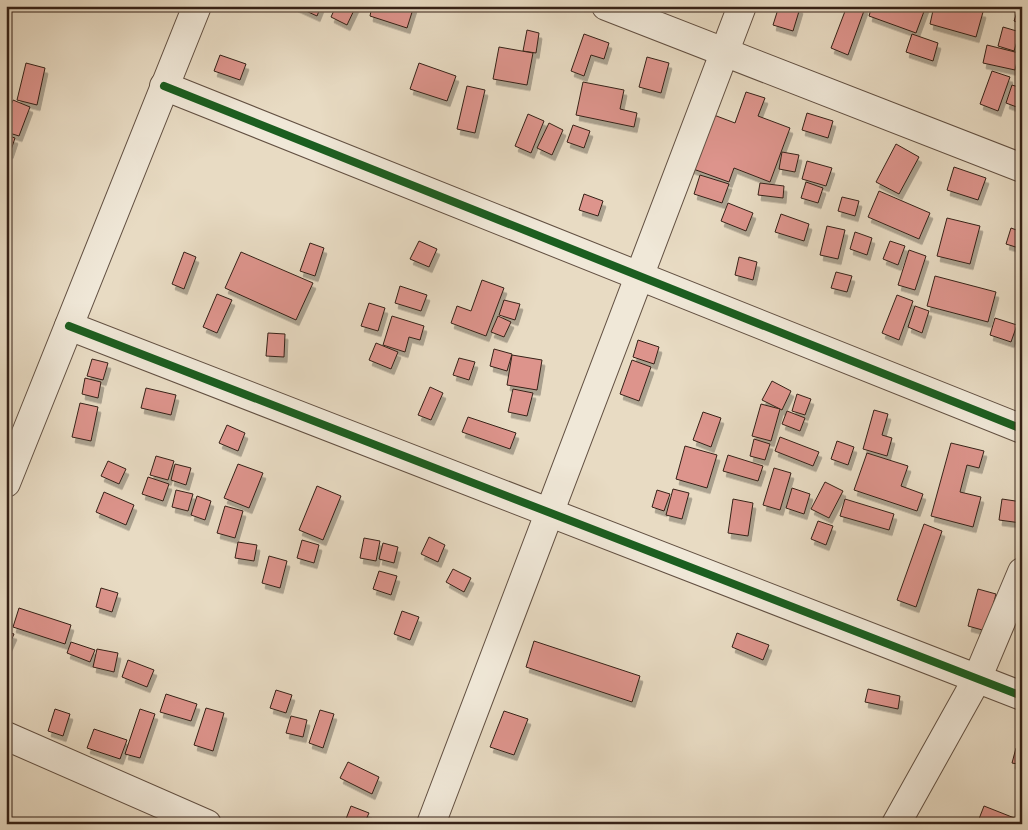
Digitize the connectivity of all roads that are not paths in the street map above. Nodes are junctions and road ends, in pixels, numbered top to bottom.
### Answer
1 (197, 6) edge
2 (606, 6) edge
3 (742, 6) edge
4 (724, 52) junction
5 (164, 86) junction
6 (1022, 168) edge
7 (639, 276) junction
8 (68, 326) junction
9 (1022, 428) edge
10 (6, 484) edge
11 (549, 512) junction
12 (1022, 572) edge
13 (978, 679) junction
14 (1022, 696) edge
15 (6, 736) edge
16 (207, 824) edge
17 (430, 824) edge
18 (896, 824) edge

1 - 5 street
2 - 4 street
3 - 4 street
4 - 6 street
4 - 7 street
5 - 7 street
5 - 8 street
7 - 9 street
7 - 11 street
8 - 10 street
8 - 11 street
11 - 13 street
11 - 17 street
12 - 13 street
13 - 14 street
13 - 18 street
15 - 16 street

